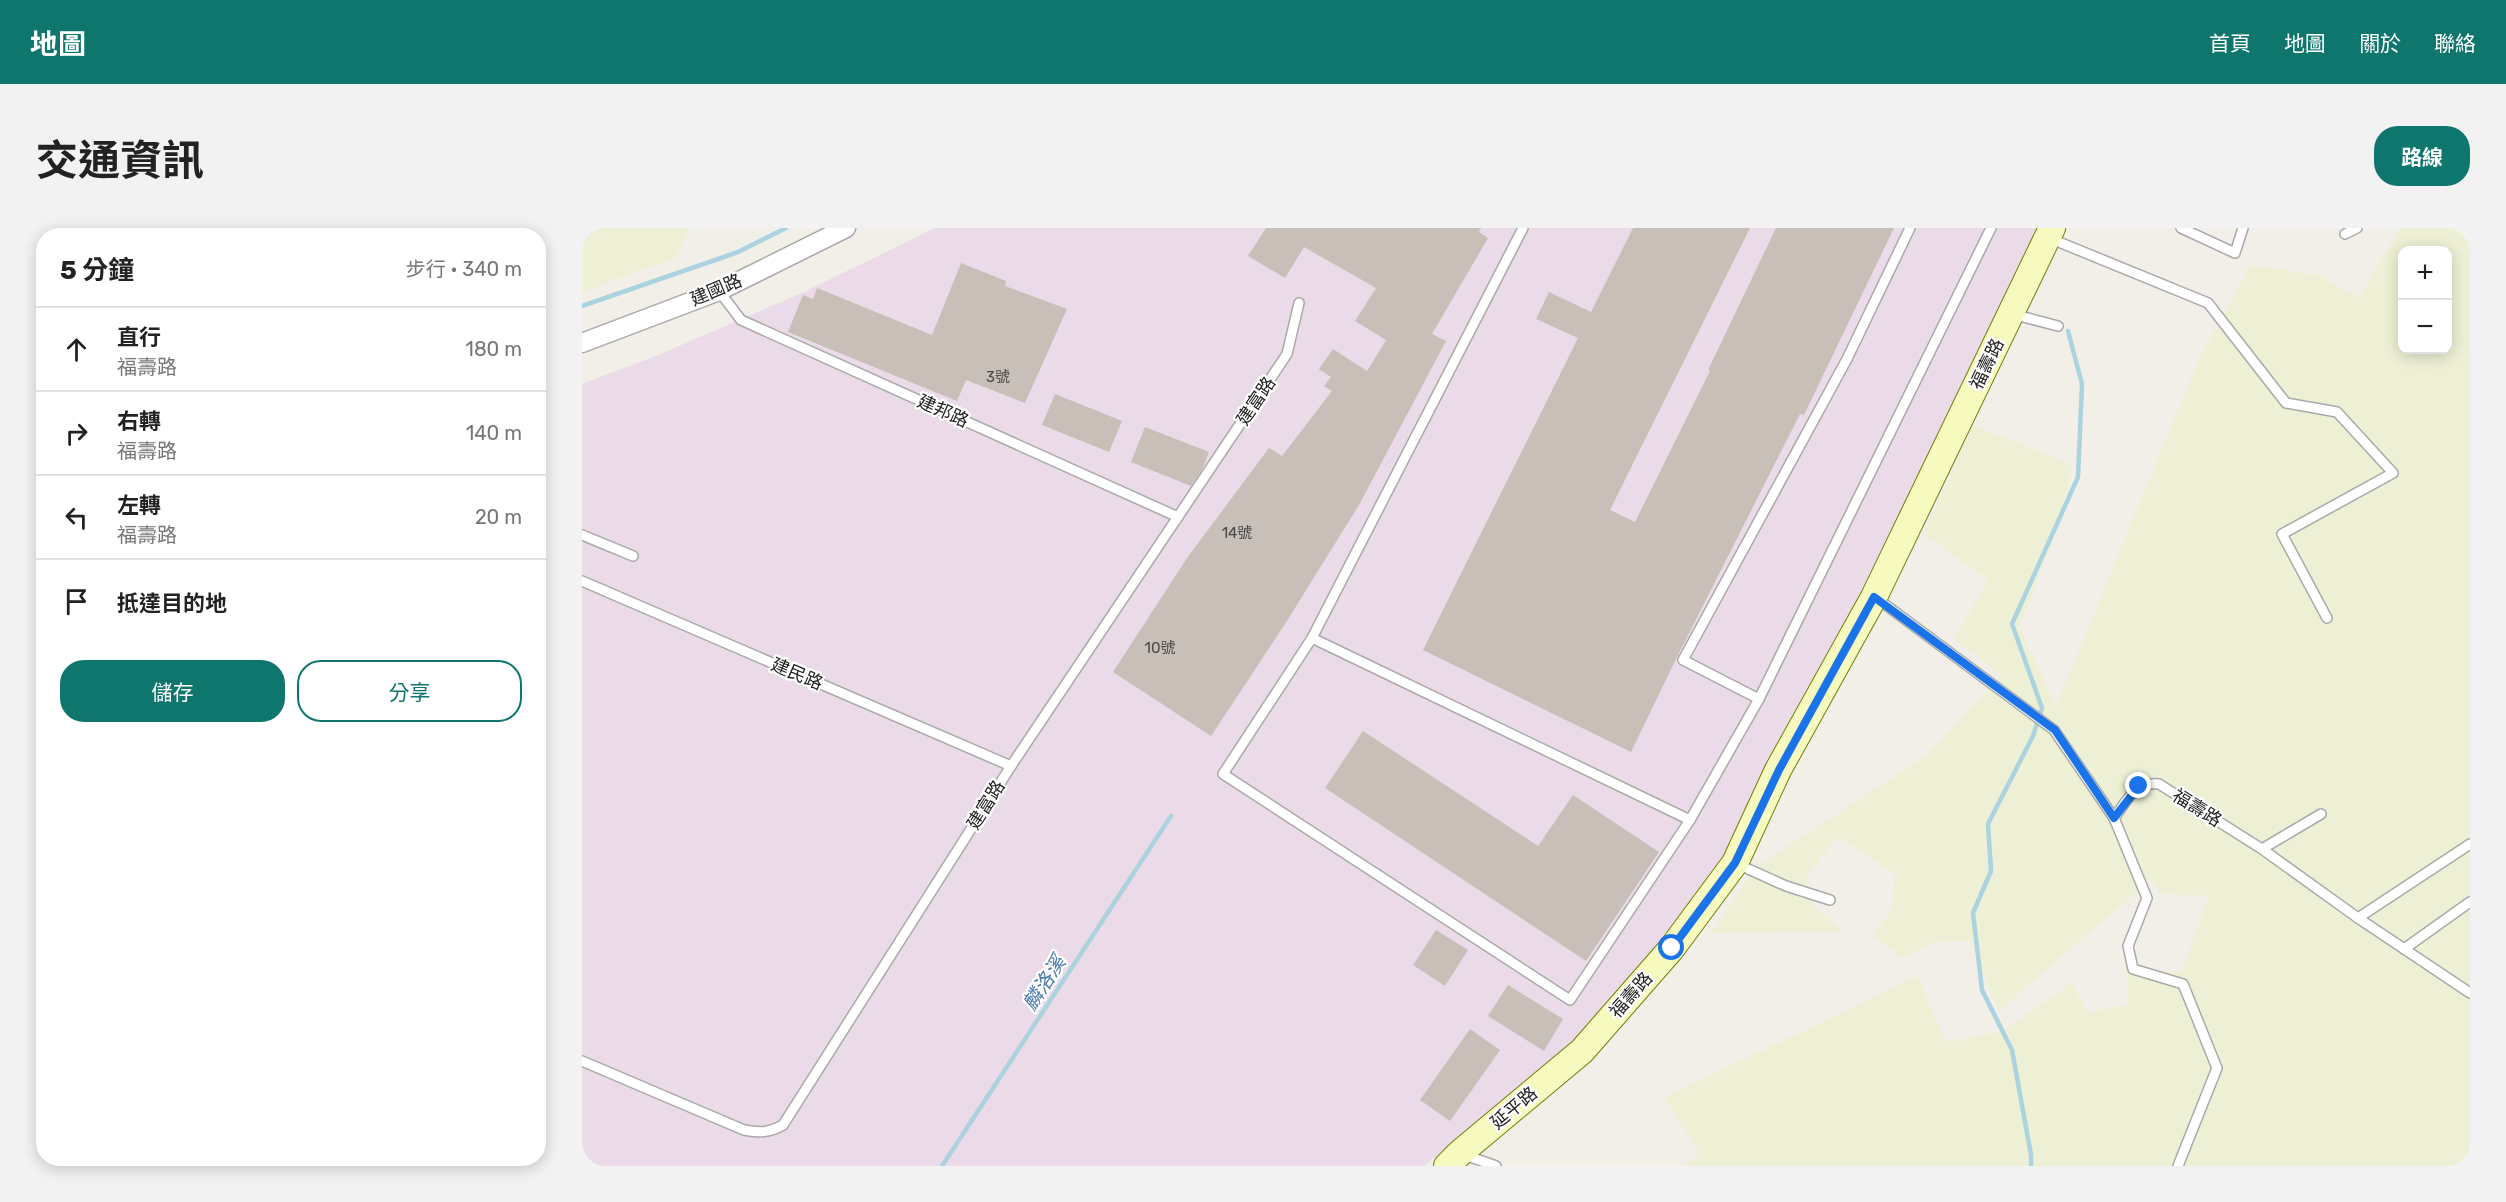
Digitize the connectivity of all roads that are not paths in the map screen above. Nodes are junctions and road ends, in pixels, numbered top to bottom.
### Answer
1 (846, 228) edge
2 (1523, 228) edge
3 (1910, 228) edge
4 (1991, 228) edge
5 (2181, 228) edge
6 (2243, 228) edge
7 (2357, 228) edge
8 (2050, 232) edge
9 (2345, 234) dead end
10 (719, 291) junction
11 (1299, 303) dead end
12 (2012, 314) junction
13 (2058, 326) dead end
14 (582, 343) edge
15 (1178, 517) junction
16 (582, 536) edge
17 (633, 556) dead end
18 (582, 581) edge
19 (1874, 597) junction
20 (2327, 618) dead end
21 (1312, 638) junction
22 (1759, 699) junction
23 (1011, 766) junction
24 (2321, 814) dead end
25 (2114, 818) junction
26 (1690, 820) junction
27 (2470, 844) edge
28 (2262, 849) junction
29 (1735, 863) junction
30 (1830, 900) dead end
31 (2470, 902) edge
32 (2358, 918) junction
33 (2404, 949) junction
34 (2470, 993) edge
35 (1582, 1051) joint
36 (582, 1061) edge
37 (1454, 1159) edge
38 (1496, 1166) edge
39 (2178, 1166) edge

1 - 10 street, 建國路
2 - 21 lane
3 - 22 lane
4 - 22 lane
5 - 6 lane
7 - 9 lane
8 - 12 street, 福壽路
8 - 20 lane
10 - 14 street, 建國路
10 - 15 lane, 建邦路
11 - 15 lane, 建富路
12 - 13 lane
12 - 19 street, 福壽路
15 - 23 lane, 建富路
16 - 17 lane
18 - 23 lane, 建民路
19 - 25 lane
19 - 29 street, 福壽路
21 - 26 lane
21 - 26 lane
22 - 26 lane
23 - 36 lane, 建富路
24 - 28 lane
25 - 28 lane, 福壽路
25 - 39 lane
27 - 32 lane
28 - 32 lane, 福壽路
29 - 30 lane
29 - 35 street, 福壽路
31 - 33 lane
32 - 33 lane, 福壽路
33 - 34 lane, 福壽路
35 - 37 street, 延平路
37 - 38 lane

